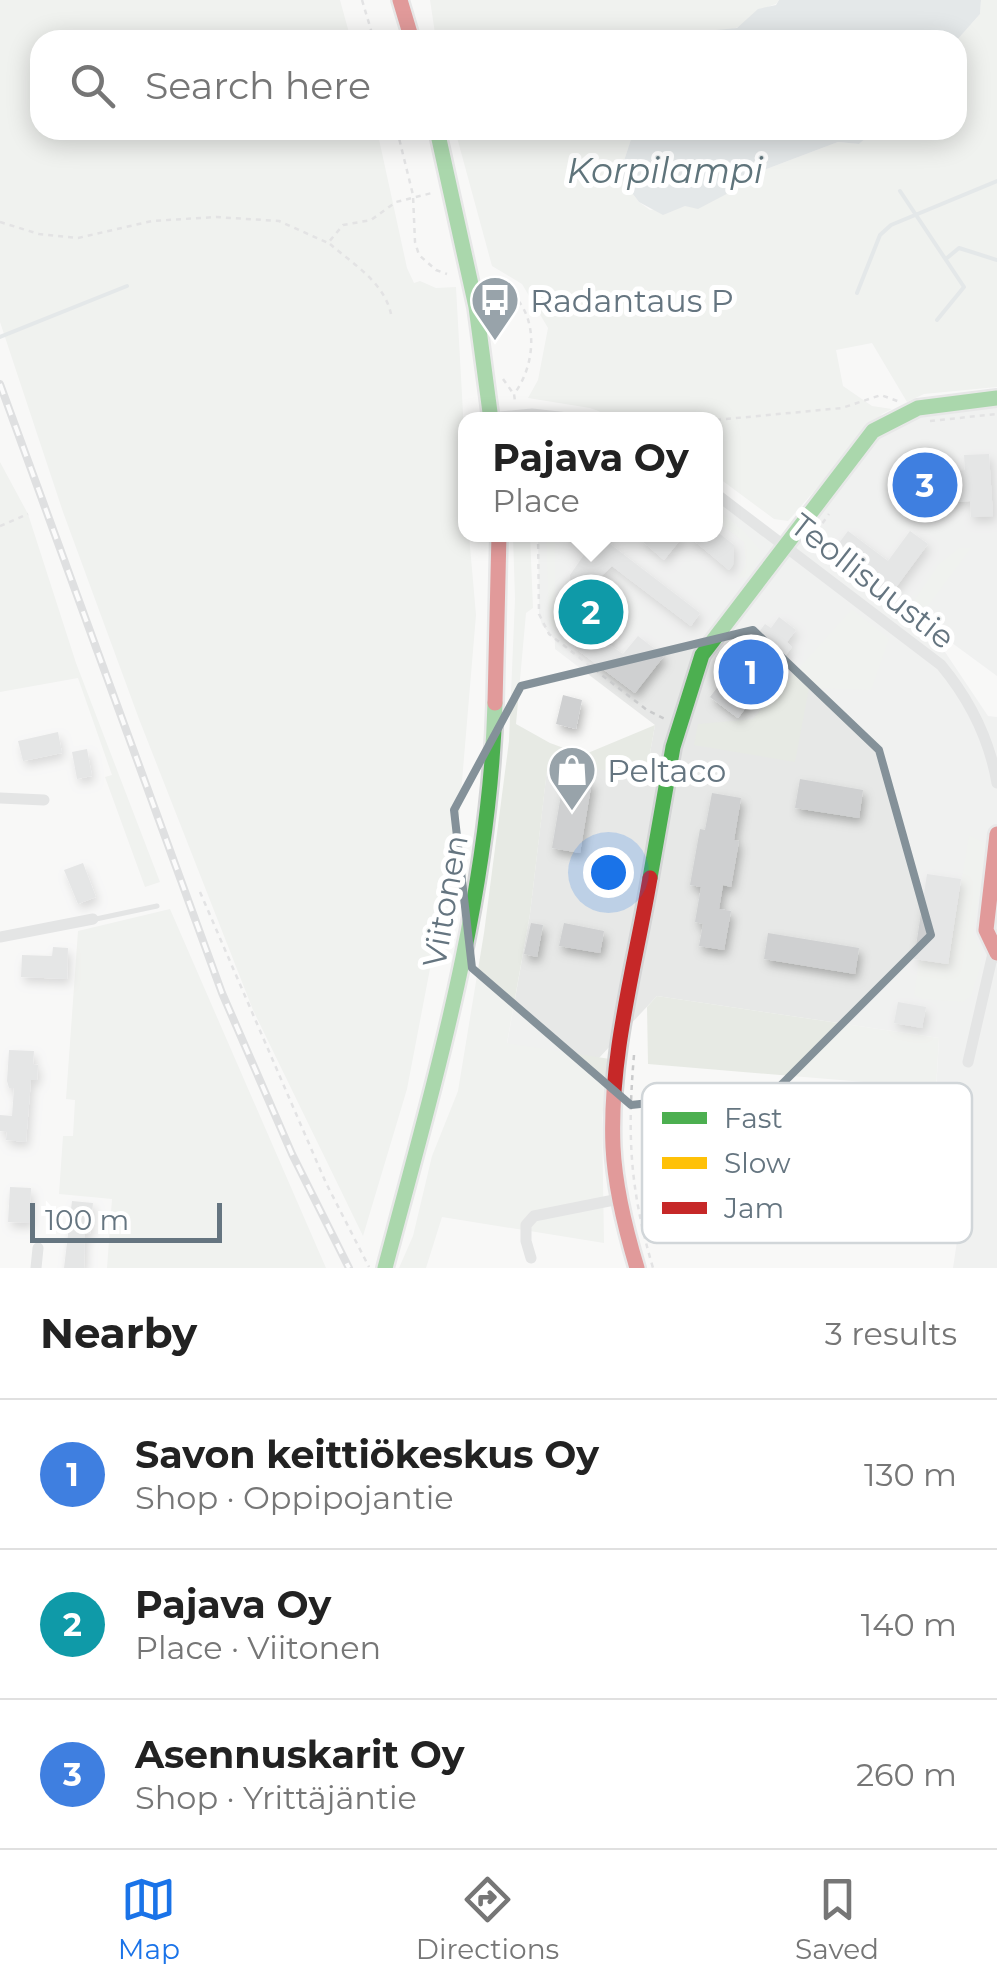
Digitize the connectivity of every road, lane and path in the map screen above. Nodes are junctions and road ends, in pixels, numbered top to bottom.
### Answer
1 (362, 0) edge
2 (400, 0) edge
3 (371, 30) edge
4 (409, 30) edge
5 (399, 140) edge
6 (439, 140) edge
7 (438, 192) dead end
8 (413, 195) junction
9 (0, 222) edge
10 (328, 242) junction
11 (448, 274) dead end
12 (494, 284) dead end
13 (391, 314) dead end
14 (997, 398) edge
15 (489, 412) edge
16 (516, 412) edge
17 (906, 412) junction
18 (997, 414) edge
19 (723, 419) edge
20 (926, 422) dead end
21 (723, 499) edge
22 (831, 511) dead end
23 (28, 514) dead end
24 (0, 526) edge
25 (499, 542) edge
26 (538, 542) edge
27 (784, 547) junction
28 (802, 560) junction
29 (676, 724) junction
30 (997, 782) edge
31 (0, 798) edge
32 (44, 800) dead end
33 (997, 834) edge
34 (200, 892) dead end
35 (157, 906) dead end
36 (93, 920) joint
37 (0, 937) edge
38 (996, 951) edge
39 (635, 1045) dead end
40 (968, 1062) dead end
41 (620, 1199) junction
42 (642, 1222) edge
43 (647, 1243) edge
44 (38, 1248) dead end
45 (530, 1258) dead end
46 (380, 1267) edge
47 (36, 1268) edge
48 (636, 1268) edge
49 (653, 1268) edge

1 - 3 path
2 - 4 main road
5 - 8 path
6 - 15 main road
7 - 8 path
8 - 10 path
8 - 11 path
9 - 10 path
10 - 13 path
12 - 16 path
14 - 17 main road
17 - 19 path
17 - 27 main road
18 - 20 path
21 - 27 street, Teollisuustie
22 - 28 path
23 - 24 path
25 - 46 main road, Viitonen
26 - 29 path
27 - 28 street, Teollisuustie
27 - 29 main road
28 - 30 street, Teollisuustie
29 - 41 main road
31 - 32 street
33 - 38 main road
34 - 46 path
35 - 36 lane
36 - 37 street
38 - 40 street
39 - 42 path
41 - 45 street
41 - 48 main road
43 - 49 path
44 - 47 street

